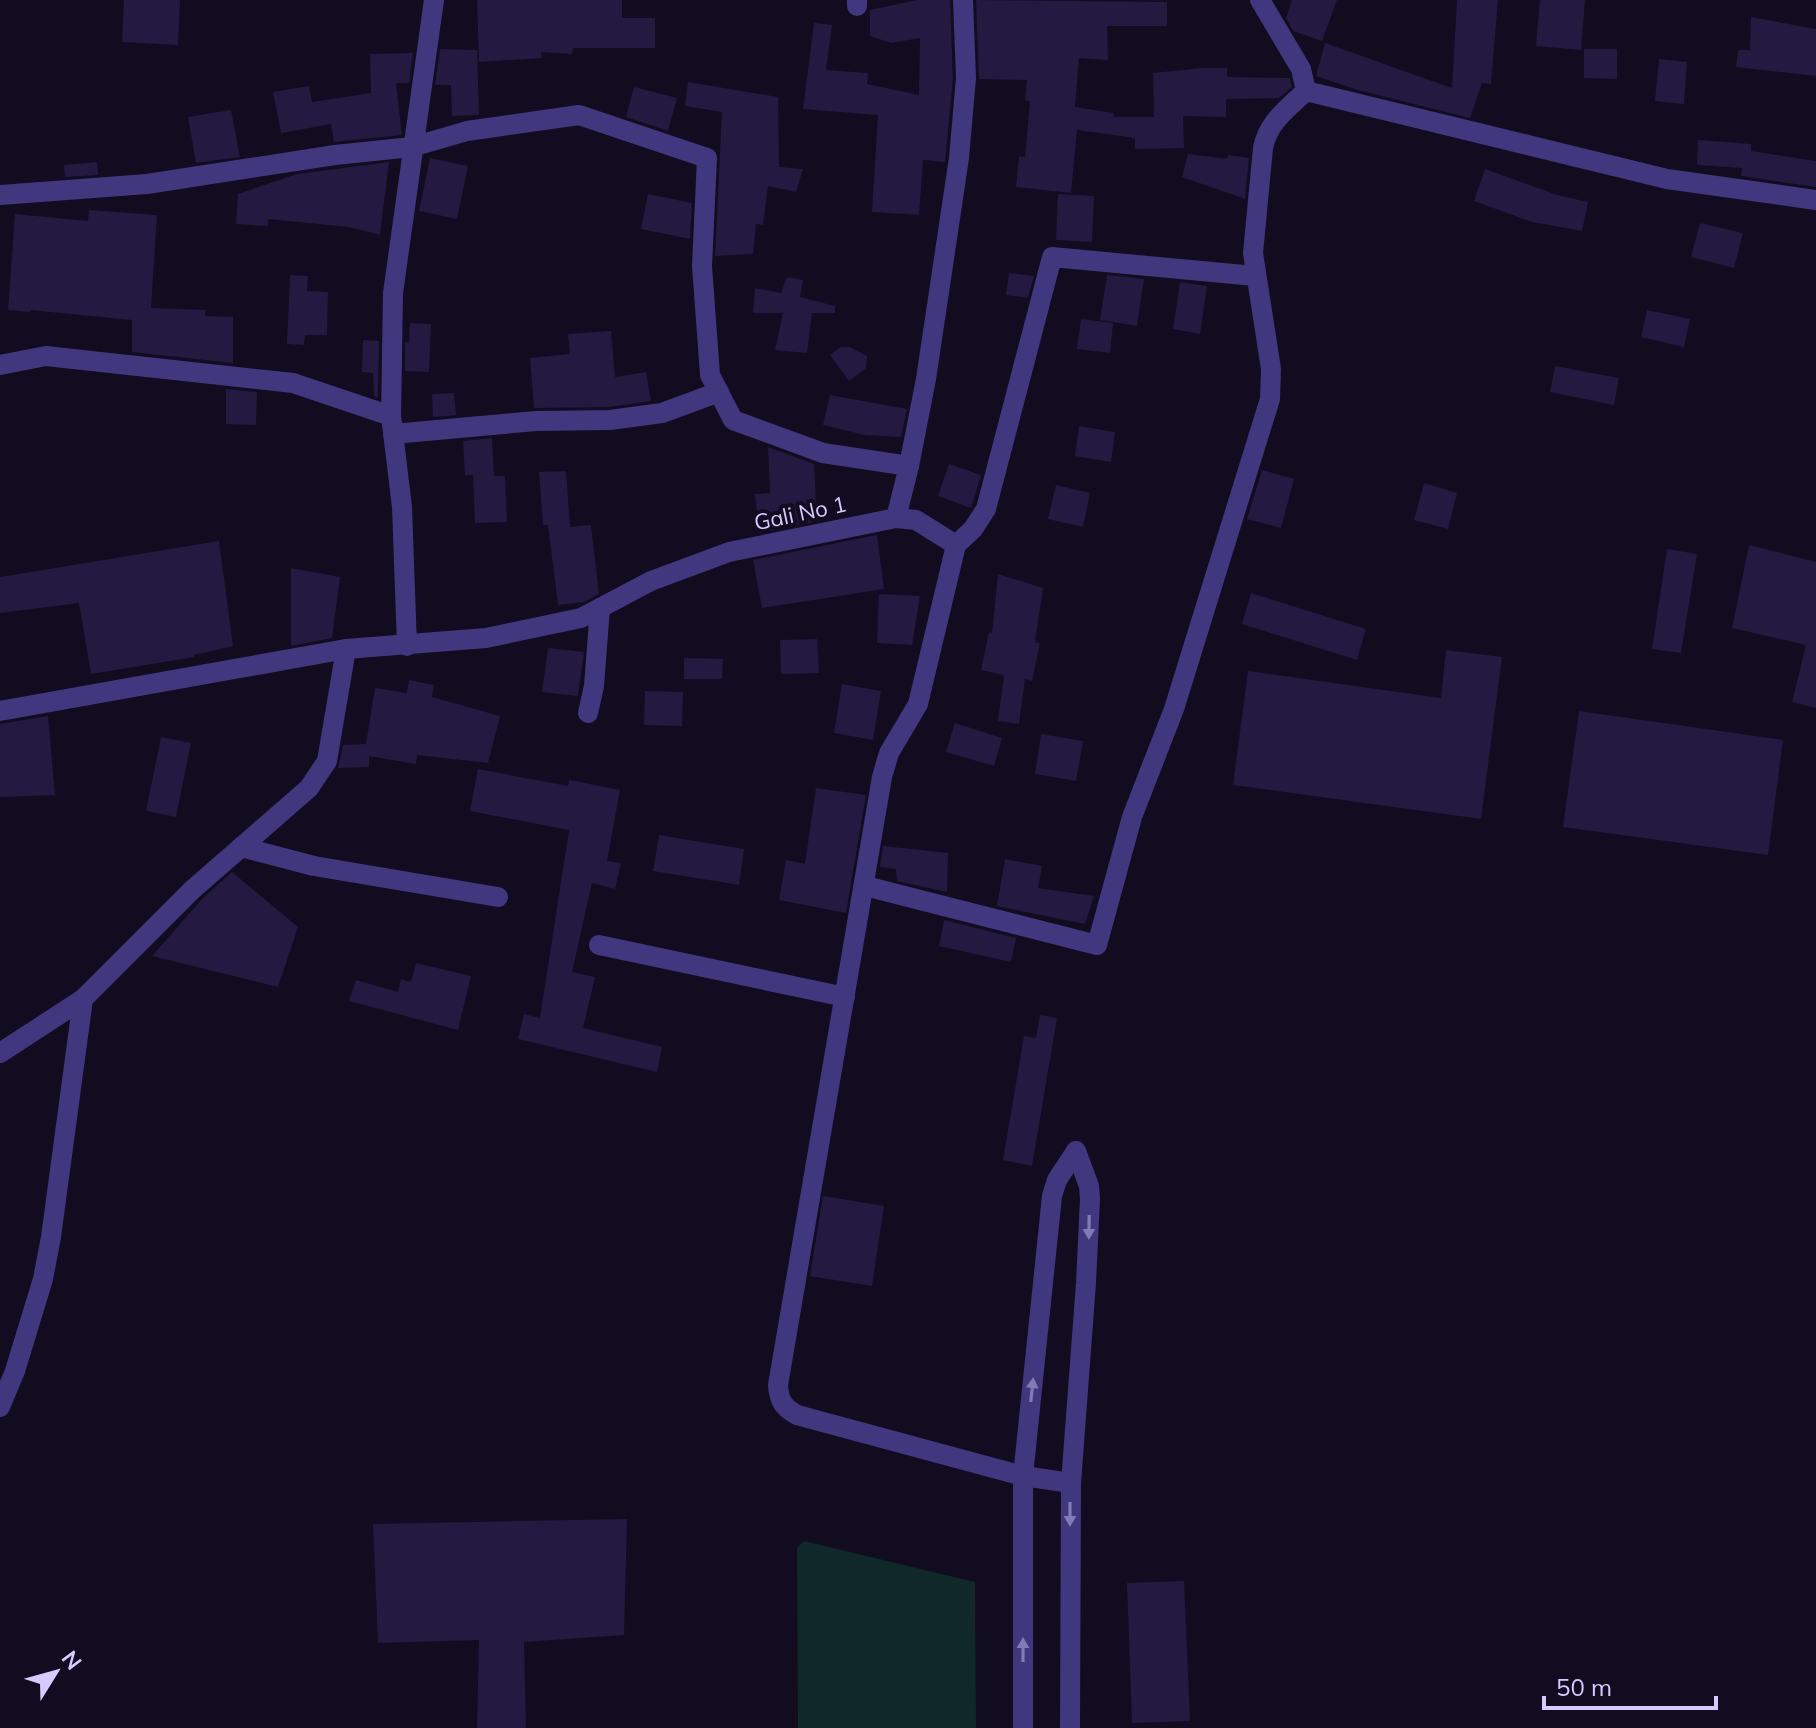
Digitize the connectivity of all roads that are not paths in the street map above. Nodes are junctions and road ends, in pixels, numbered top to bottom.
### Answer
1 (434, 0) edge
2 (963, 0) edge
3 (1260, 0) edge
4 (1306, 91) junction
5 (412, 147) junction
6 (0, 195) edge
7 (1816, 200) edge
8 (1255, 276) junction
9 (0, 365) edge
10 (719, 392) junction
11 (392, 425) junction
12 (909, 466) junction
13 (896, 518) junction
14 (956, 545) junction
15 (600, 608) junction
16 (407, 646) junction
17 (346, 649) junction
18 (0, 711) edge
19 (588, 713) dead end
20 (241, 847) junction
21 (865, 886) junction
22 (498, 897) dead end
23 (599, 945) dead end
24 (845, 997) junction
25 (83, 999) junction
26 (0, 1053) edge
27 (0, 1407) edge
28 (1023, 1476) junction
29 (1071, 1483) junction
30 (1023, 1728) edge
31 (1070, 1728) edge

1 - 5 street
2 - 12 street
3 - 4 street
4 - 7 street
4 - 8 street
5 - 6 street
5 - 10 street
5 - 11 street
8 - 14 street
8 - 21 street
9 - 11 street
10 - 11 street
10 - 12 street
11 - 16 street
12 - 13 street
13 - 14 street
13 - 15 street, Gali No 1
14 - 21 street
15 - 16 street, Gali No 1
15 - 19 street
16 - 17 street, Gali No 1
17 - 18 street, Gali No 1
17 - 20 street
20 - 22 street
20 - 25 street
21 - 24 street
23 - 24 street
24 - 28 street
25 - 26 street
25 - 27 street
28 - 29 street
28 -> 29 street
30 -> 28 street
29 -> 31 street

